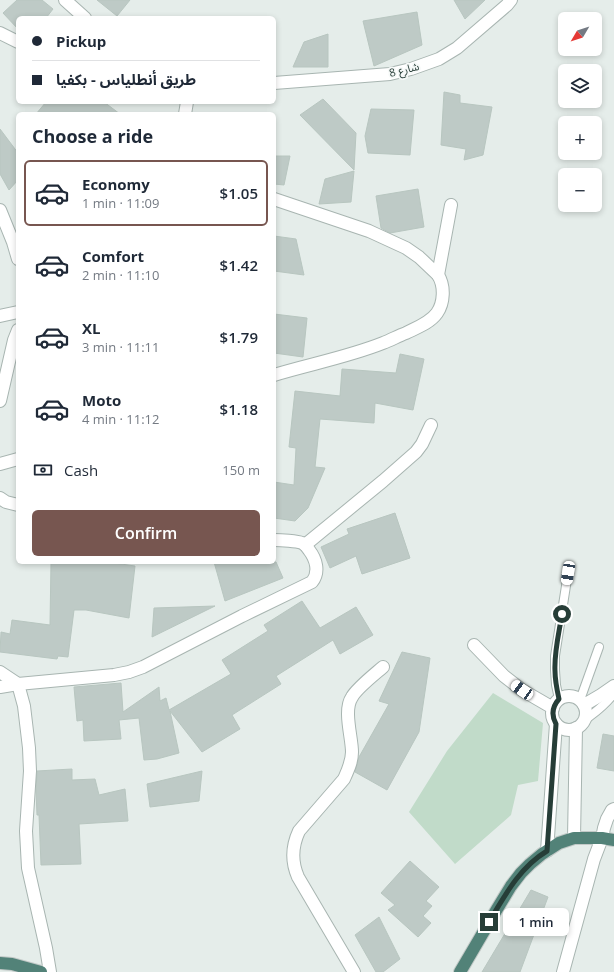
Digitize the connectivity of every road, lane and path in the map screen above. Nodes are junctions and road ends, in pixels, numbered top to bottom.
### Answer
1 (65, 0) edge
2 (511, 0) edge
3 (83, 16) edge
4 (0, 33) edge
5 (16, 41) edge
6 (276, 83) edge
7 (276, 200) edge
8 (452, 205) dead end
9 (0, 210) edge
10 (16, 252) edge
11 (438, 275) junction
12 (16, 312) edge
13 (0, 316) edge
14 (16, 335) edge
15 (276, 374) edge
16 (0, 401) edge
17 (431, 425) dead end
18 (16, 460) edge
19 (0, 464) edge
20 (0, 498) edge
21 (16, 504) edge
22 (276, 540) edge
23 (305, 545) junction
24 (568, 573) dead end
25 (474, 645) dead end
26 (599, 647) dead end
27 (384, 666) dead end
28 (0, 672) edge
29 (18, 684) junction
30 (614, 686) edge
31 (0, 688) edge
32 (614, 693) edge
33 (556, 703) junction
34 (582, 703) junction
35 (556, 724) junction
36 (580, 724) junction
37 (613, 810) edge
38 (574, 838) junction
39 (602, 838) junction
40 (614, 840) edge
41 (547, 851) junction
42 (0, 963) edge
43 (41, 972) edge
44 (50, 972) edge
45 (354, 972) edge
46 (460, 972) edge
47 (563, 972) edge

1 - 3 street
2 - 6 street, شارع 8
4 - 5 street
7 - 11 street
8 - 11 street
9 - 10 street
11 - 15 street
12 - 13 street
14 - 16 street
17 - 23 street
18 - 19 street
20 - 21 street
22 - 23 street
23 - 29 street
24 - 33 lane
25 - 33 street
26 - 34 lane
27 - 45 street
28 - 29 street
29 - 31 street
29 - 44 street
30 - 34 street
32 - 36 lane
33 - 34 street
33 - 35 street
34 - 36 street
35 - 36 street
35 - 41 street
36 - 38 street
37 - 39 street
38 - 39 highway
38 - 41 highway
39 - 40 highway
39 - 47 street
41 - 46 highway
42 - 43 highway

